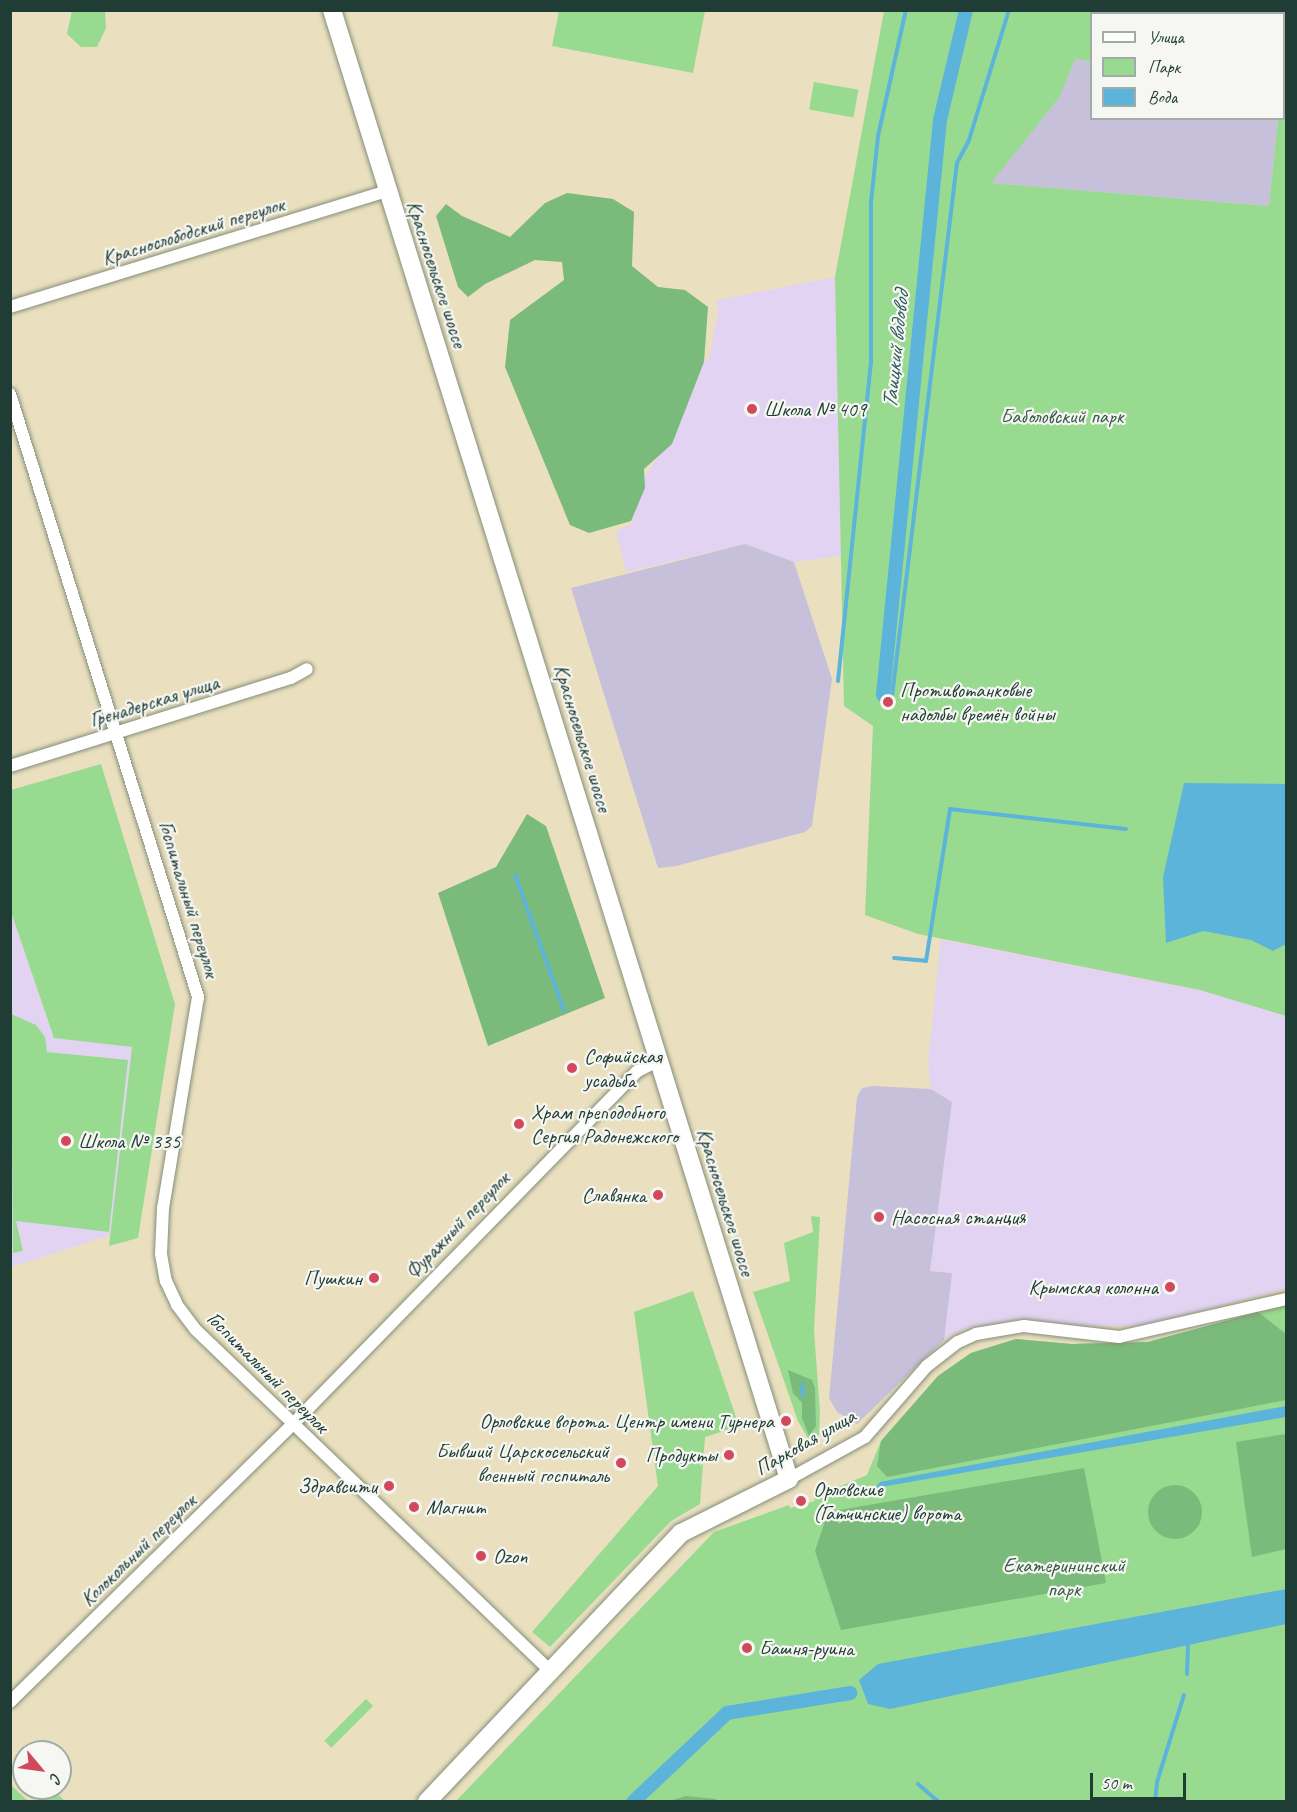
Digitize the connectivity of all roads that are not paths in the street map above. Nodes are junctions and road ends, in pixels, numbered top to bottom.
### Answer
1 (332, 10) edge
2 (387, 191) junction
3 (10, 308) edge
4 (10, 394) edge
5 (307, 669) dead end
6 (117, 732) junction
7 (10, 766) edge
8 (658, 1061) junction
9 (1287, 1299) edge
10 (292, 1425) junction
11 (789, 1479) junction
12 (549, 1670) junction
13 (10, 1702) edge
14 (427, 1802) edge

1 - 2 main road, Красносельское шоссе
2 - 3 street, Краснослободский переулок
2 - 8 main road, Красносельское шоссе
4 - 6 street, Госпитальный переулок
5 - 6 street, Гренадерская улица
6 - 7 street, Гренадерская улица
6 - 10 street, Госпитальный переулок
8 - 10 street, Фуражный переулок
8 - 11 main road, Красносельское шоссе
9 - 11 street, Парковая улица
10 - 12 street, Госпитальный переулок
10 - 13 street, Колокольный переулок
11 - 12 main road, Парковая улица
12 - 14 main road, Парковая улица

